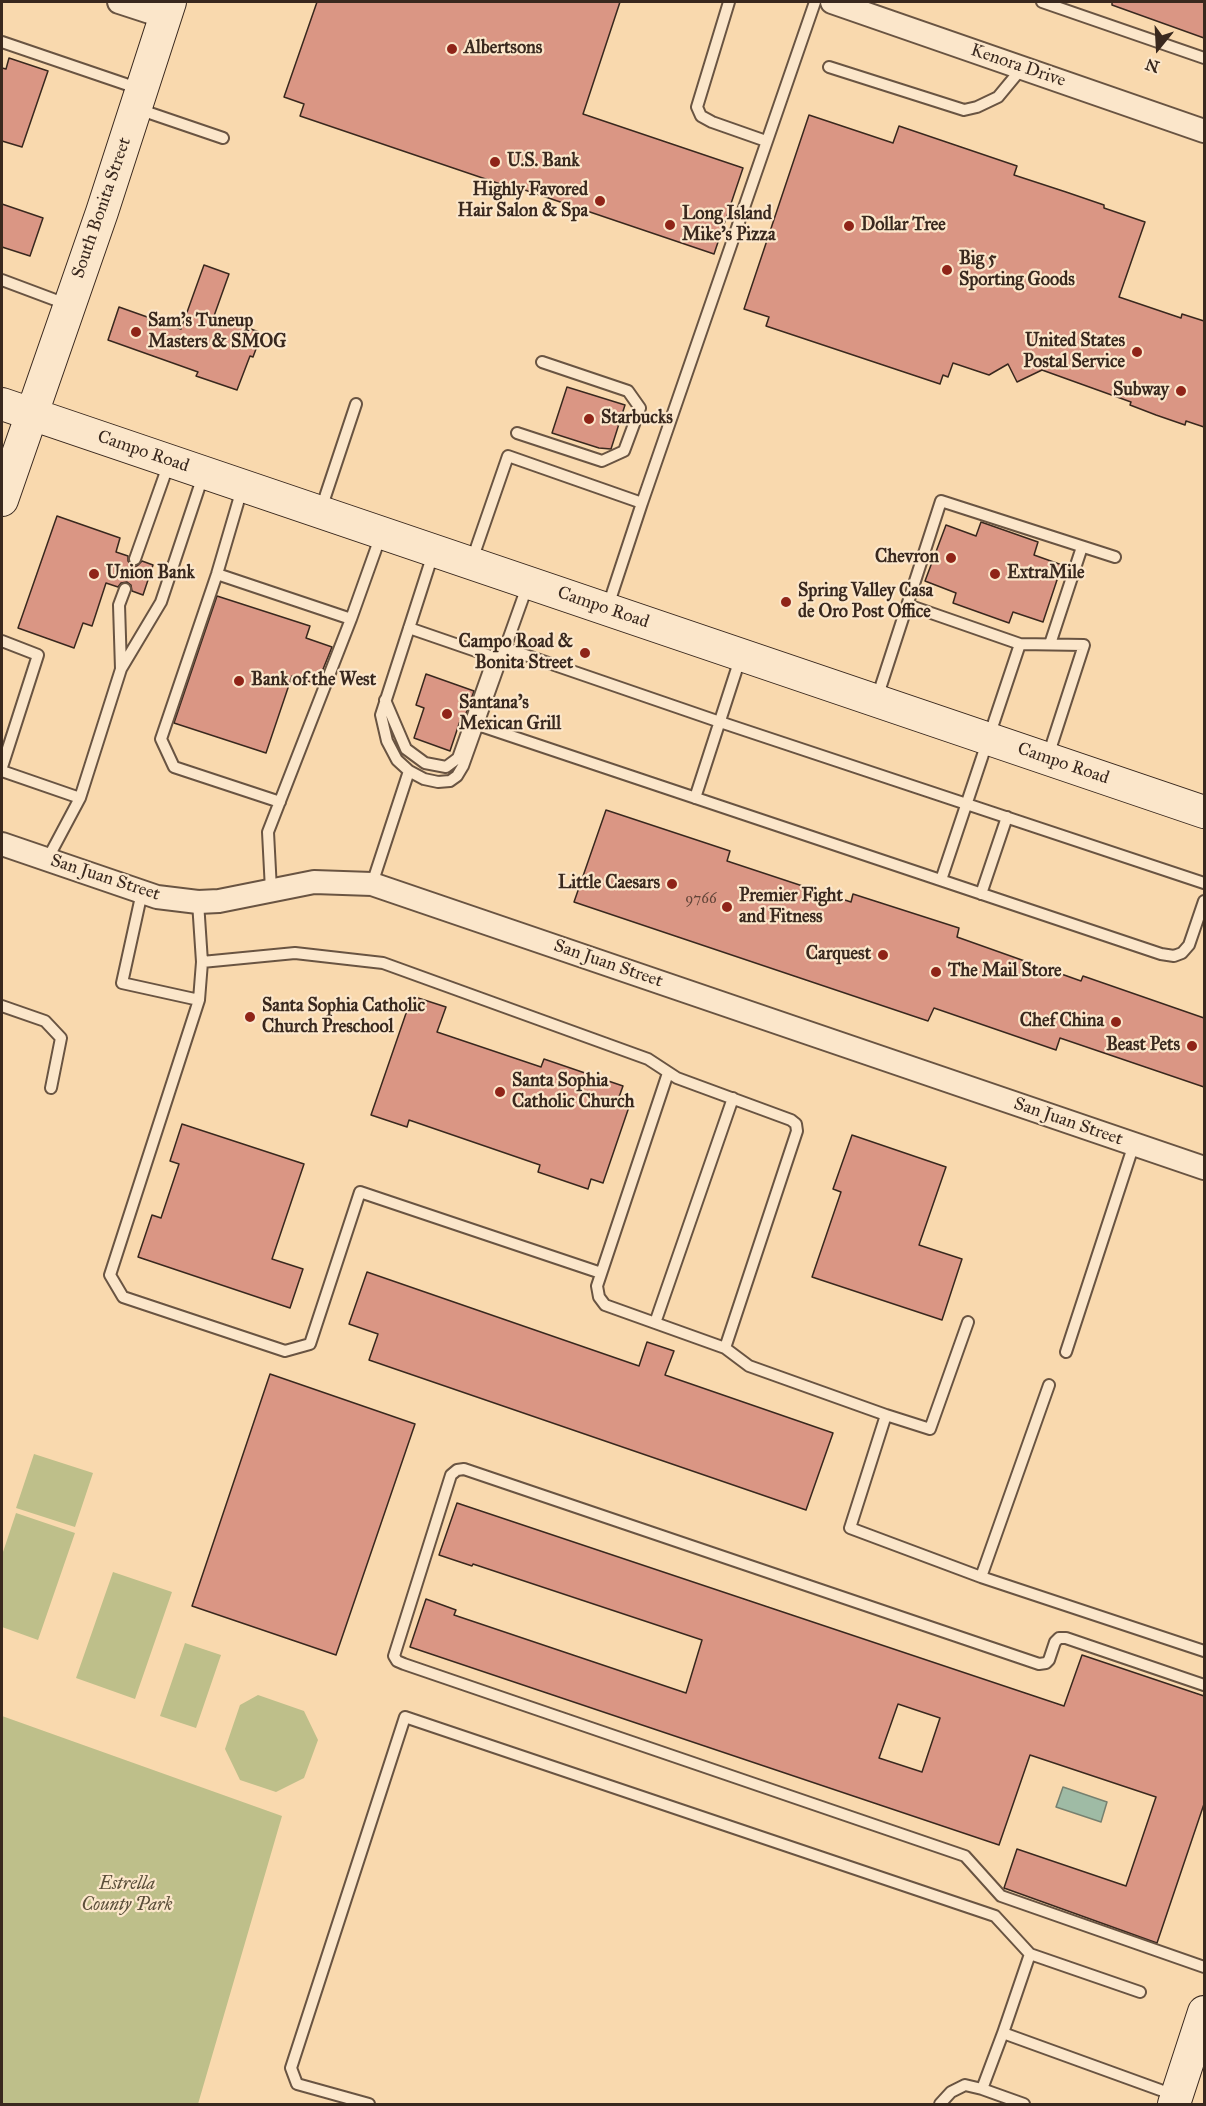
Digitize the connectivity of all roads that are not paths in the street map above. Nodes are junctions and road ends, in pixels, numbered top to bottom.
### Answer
1 (119, 2) edge
2 (729, 2) edge
3 (815, 2) edge
4 (832, 2) edge
5 (1042, 2) edge
6 (867, 7) edge
7 (168, 9) edge
8 (2, 42) edge
9 (1204, 58) edge
10 (829, 67) dead end
11 (1022, 68) junction
12 (139, 99) junction
13 (1204, 131) edge
14 (223, 138) dead end
15 (766, 141) junction
16 (2, 280) edge
17 (69, 305) junction
18 (542, 362) dead end
19 (2, 404) edge
20 (356, 404) dead end
21 (32, 414) junction
22 (517, 434) dead end
23 (170, 461) junction
24 (204, 473) junction
25 (243, 486) junction
26 (3, 492) edge
27 (642, 503) junction
28 (320, 512) junction
29 (382, 533) junction
30 (1082, 547) junction
31 (434, 551) junction
32 (1115, 557) dead end
33 (135, 559) dead end
34 (471, 564) junction
35 (217, 574) junction
36 (528, 583) junction
37 (125, 589) dead end
38 (908, 605) junction
39 (606, 609) junction
40 (351, 619) junction
41 (409, 628) junction
42 (2, 641) edge
43 (1020, 644) junction
44 (1050, 644) junction
45 (505, 648) junction
46 (742, 655) junction
47 (497, 659) junction
48 (122, 669) junction
49 (385, 700) junction
50 (876, 701) junction
51 (720, 722) junction
52 (478, 725) junction
53 (990, 739) junction
54 (1047, 759) junction
55 (2, 769) edge
56 (409, 771) junction
57 (80, 798) junction
58 (695, 798) junction
59 (280, 802) junction
60 (968, 804) junction
61 (1204, 812) edge
62 (1007, 817) junction
63 (2, 844) edge
64 (46, 860) junction
65 (942, 880) junction
66 (372, 884) junction
67 (1204, 884) edge
68 (271, 890) junction
69 (142, 892) junction
70 (981, 894) junction
71 (1204, 901) edge
72 (198, 902) junction
73 (202, 962) junction
74 (199, 1000) junction
75 (2, 1006) edge
76 (668, 1073) junction
77 (51, 1088) dead end
78 (733, 1098) junction
79 (1134, 1144) junction
80 (1204, 1168) edge
81 (601, 1273) junction
82 (968, 1322) dead end
83 (655, 1323) junction
84 (725, 1348) junction
85 (1066, 1352) dead end
86 (1049, 1385) dead end
87 (886, 1415) junction
88 (981, 1577) junction
89 (1204, 1651) edge
90 (1204, 1685) edge
91 (1030, 1954) junction
92 (1204, 1967) edge
93 (1140, 1992) dead end
94 (1204, 2012) edge
95 (1003, 2033) junction
96 (982, 2089) junction
97 (1175, 2100) edge
98 (369, 2104) edge
99 (940, 2104) edge
100 (1024, 2104) edge

1 - 7 street
2 - 15 lane
3 - 15 lane
4 - 6 street, Kenora Drive
5 - 9 lane
6 - 11 street, Kenora Drive
7 - 12 main road, South Bonita Street
8 - 12 lane
10 - 11 lane
11 - 13 street, Kenora Drive
12 - 14 lane
12 - 17 main road, South Bonita Street
15 - 27 lane
16 - 17 lane
17 - 21 main road, South Bonita Street
18 - 22 lane
19 - 21 main road, Campo Road
20 - 28 lane
21 - 23 main road, Campo Road
21 - 26 main road, South Bonita Street
23 - 24 main road, Campo Road
23 - 33 lane
24 - 25 main road, Campo Road
24 - 48 lane
25 - 28 main road, Campo Road
25 - 35 lane
27 - 34 lane
27 - 39 lane
28 - 29 main road, Campo Road
29 - 31 main road, Campo Road
29 - 40 lane
30 - 32 lane
30 - 38 lane
30 - 44 lane
31 - 34 main road, Campo Road
31 - 41 lane
34 - 36 main road, Campo Road
35 - 40 lane
35 - 59 lane
36 - 39 main road, Campo Road
36 - 45 lane
37 - 48 lane
38 - 43 lane
38 - 50 lane
39 - 46 main road, Campo Road
40 - 59 lane
41 - 47 lane
41 - 49 lane
42 - 55 lane
43 - 44 lane
43 - 53 lane
44 - 54 lane
45 - 47 lane
45 - 51 lane
46 - 50 main road, Campo Road
46 - 51 lane
47 - 49 lane
47 - 52 lane
48 - 57 lane
49 - 56 lane
50 - 53 main road, Campo Road
51 - 58 lane
51 - 60 lane
52 - 56 lane
52 - 58 lane
53 - 54 main road, Campo Road
53 - 60 lane
54 - 61 main road, Campo Road
55 - 57 lane
56 - 66 lane
57 - 64 lane
58 - 65 lane
59 - 68 lane
60 - 62 lane
60 - 65 lane
62 - 67 lane
62 - 70 lane
63 - 64 street, San Juan Street
64 - 69 street, San Juan Street
65 - 70 lane
66 - 68 street, San Juan Street
66 - 79 street, San Juan Street
68 - 72 street, San Juan Street
69 - 72 street, San Juan Street
69 - 74 lane
70 - 71 lane
72 - 73 lane
73 - 74 lane
73 - 76 lane
74 - 81 lane
75 - 77 lane
76 - 78 lane
76 - 81 lane
78 - 83 lane
78 - 84 lane
79 - 80 street, San Juan Street
79 - 85 lane
81 - 83 lane
82 - 87 lane
83 - 84 lane
84 - 87 lane
86 - 88 lane
87 - 88 lane
88 - 89 lane
90 - 92 lane
91 - 93 lane
91 - 95 lane
91 - 98 lane
94 - 97 main road
95 - 96 lane
95 - 97 lane
96 - 99 lane
96 - 100 lane

